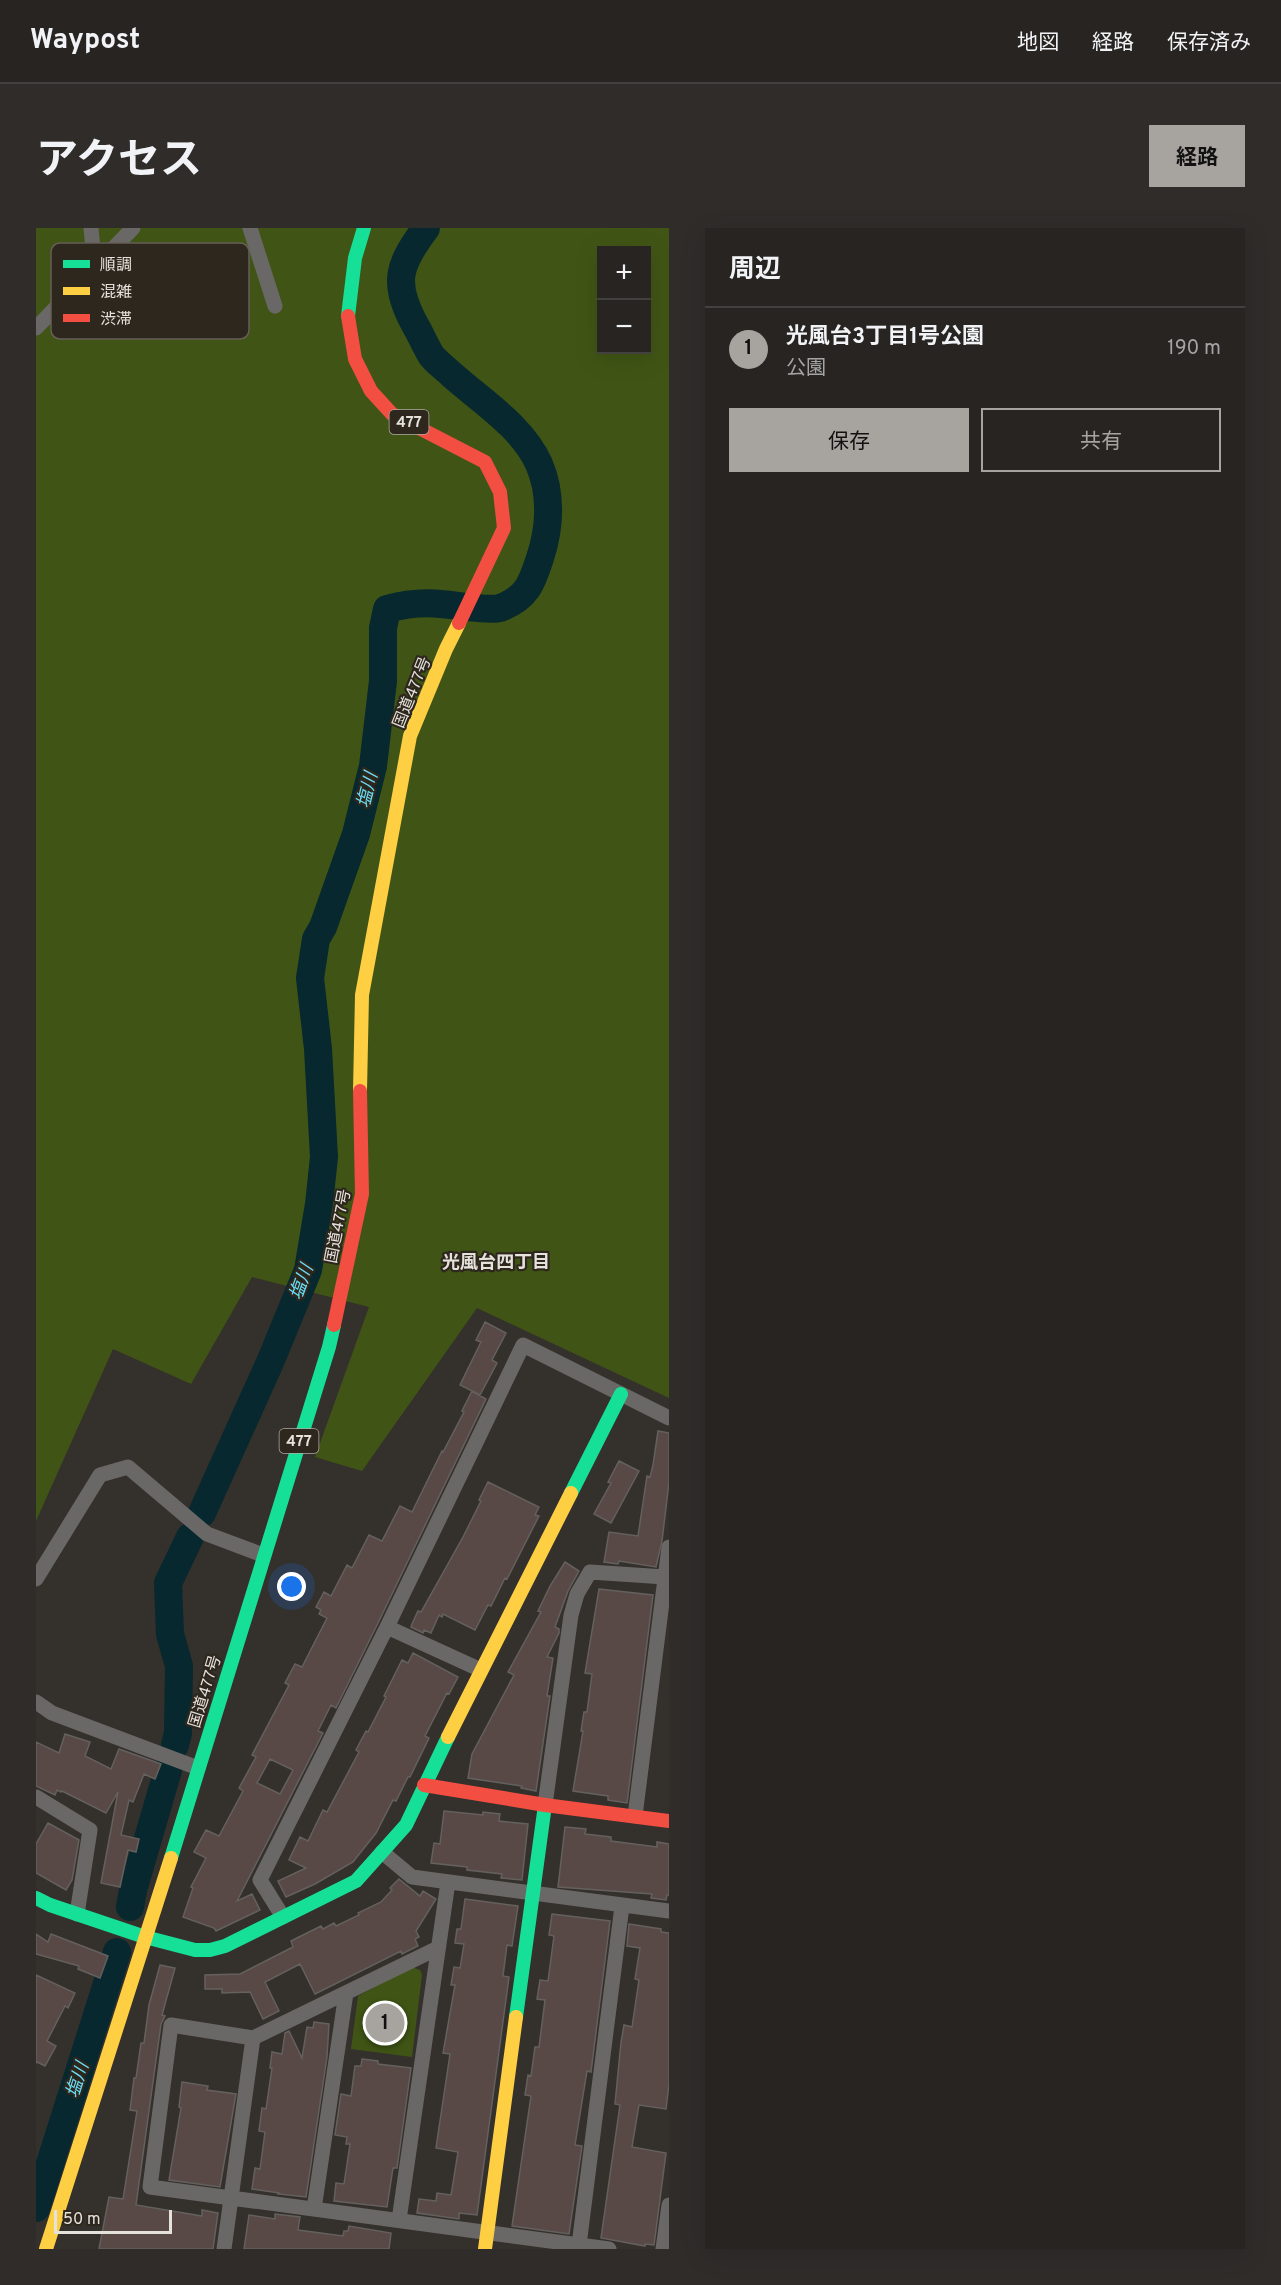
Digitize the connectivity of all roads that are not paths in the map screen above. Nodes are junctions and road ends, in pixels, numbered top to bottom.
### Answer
1 (91, 228) edge
2 (133, 228) edge
3 (250, 228) edge
4 (364, 228) edge
5 (92, 243) edge
6 (119, 243) edge
7 (275, 306) dead end
8 (51, 313) edge
9 (36, 328) edge
10 (621, 1394) junction
11 (669, 1418) edge
12 (669, 1547) edge
13 (263, 1555) junction
14 (665, 1577) junction
15 (36, 1579) edge
16 (387, 1627) junction
17 (481, 1670) junction
18 (36, 1702) edge
19 (198, 1768) junction
20 (424, 1785) junction
21 (36, 1797) edge
22 (545, 1805) junction
23 (635, 1816) junction
24 (669, 1821) edge
25 (382, 1852) junction
26 (448, 1882) junction
27 (533, 1894) junction
28 (36, 1898) edge
29 (622, 1906) junction
30 (669, 1911) edge
31 (77, 1914) junction
32 (283, 1917) junction
33 (145, 1936) junction
34 (438, 1948) junction
35 (346, 1993) junction
36 (253, 2038) junction
37 (232, 2198) junction
38 (669, 2205) edge
39 (314, 2209) junction
40 (399, 2220) junction
41 (487, 2233) junction
42 (579, 2245) junction
43 (46, 2249) edge
44 (224, 2249) edge
45 (485, 2249) edge
46 (609, 2249) edge
47 (663, 2249) edge

1 - 5 street
2 - 6 street
3 - 7 street
4 - 13 main road, 国道477号 / 477
8 - 9 street
10 - 11 street
10 - 16 street
10 - 17 main road
12 - 14 street
13 - 15 street
13 - 19 main road, 国道477号 / 477
14 - 22 street
14 - 23 street
16 - 17 street
16 - 32 street
17 - 20 main road
18 - 19 street
19 - 33 main road, 国道477号 / 477
20 - 22 main road
20 - 25 main road
21 - 31 street
22 - 23 main road
22 - 27 main road
23 - 24 main road
25 - 26 street
25 - 32 main road
26 - 27 street
26 - 34 street
27 - 29 street
27 - 41 main road
28 - 31 main road
29 - 30 street
29 - 42 street
31 - 33 main road
32 - 33 main road
33 - 43 main road, 国道477号 / 477
34 - 35 street
34 - 40 street
35 - 36 street
35 - 39 street
36 - 37 street
36 - 37 street
37 - 39 street
37 - 44 street
38 - 47 street
39 - 40 street
40 - 41 street
41 - 42 street
41 - 45 main road
42 - 46 street

